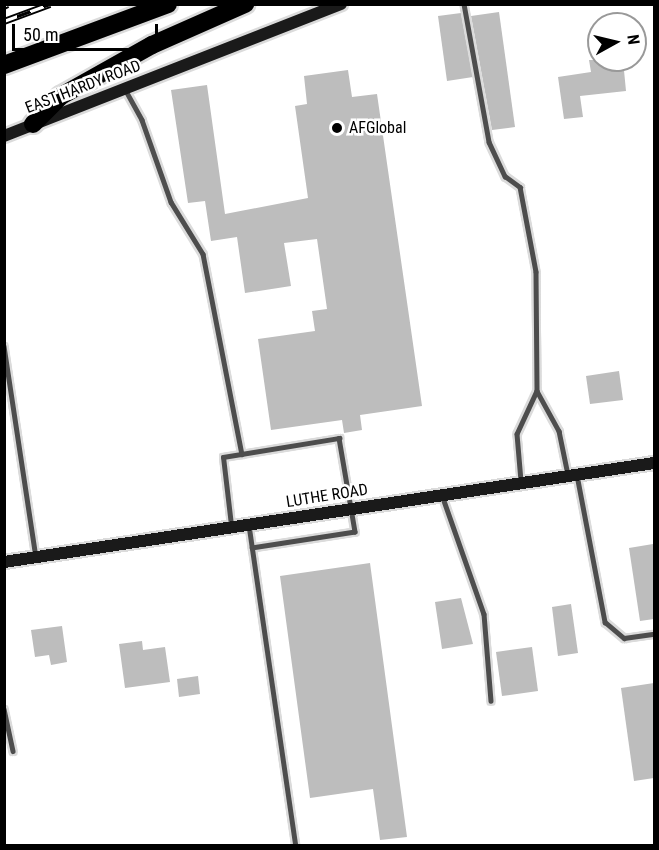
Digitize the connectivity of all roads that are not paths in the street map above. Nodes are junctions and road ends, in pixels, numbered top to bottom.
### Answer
1 (168, 4) edge
2 (245, 4) edge
3 (341, 4) edge
4 (464, 4) edge
5 (4, 65) edge
6 (125, 89) junction
7 (33, 124) junction
8 (4, 136) edge
9 (4, 346) edge
10 (537, 391) junction
11 (242, 454) junction
12 (654, 466) edge
13 (573, 476) junction
14 (521, 483) junction
15 (442, 495) junction
16 (352, 509) junction
17 (249, 525) junction
18 (231, 528) junction
19 (252, 548) junction
20 (36, 557) junction
21 (4, 562) edge
22 (654, 634) edge
23 (491, 701) dead end
24 (4, 709) edge
25 (14, 751) dead end
26 (296, 846) edge

1 - 5 highway
2 - 7 highway
3 - 6 street, EAST HARDY ROAD
4 - 10 lane
6 - 7 street, EAST HARDY ROAD
6 - 11 lane
7 - 8 street, EAST HARDY ROAD
9 - 20 lane
10 - 13 lane
10 - 14 lane
11 - 16 lane
11 - 18 lane
12 - 13 street, LUTHE ROAD
13 - 14 street, LUTHE ROAD
13 - 22 lane
14 - 15 street, LUTHE ROAD
15 - 16 street, LUTHE ROAD
15 - 23 lane
16 - 17 street, LUTHE ROAD
16 - 19 lane
17 - 18 street, LUTHE ROAD
17 - 19 lane
18 - 20 street, LUTHE ROAD
19 - 26 lane
20 - 21 street, LUTHE ROAD
24 - 25 lane

